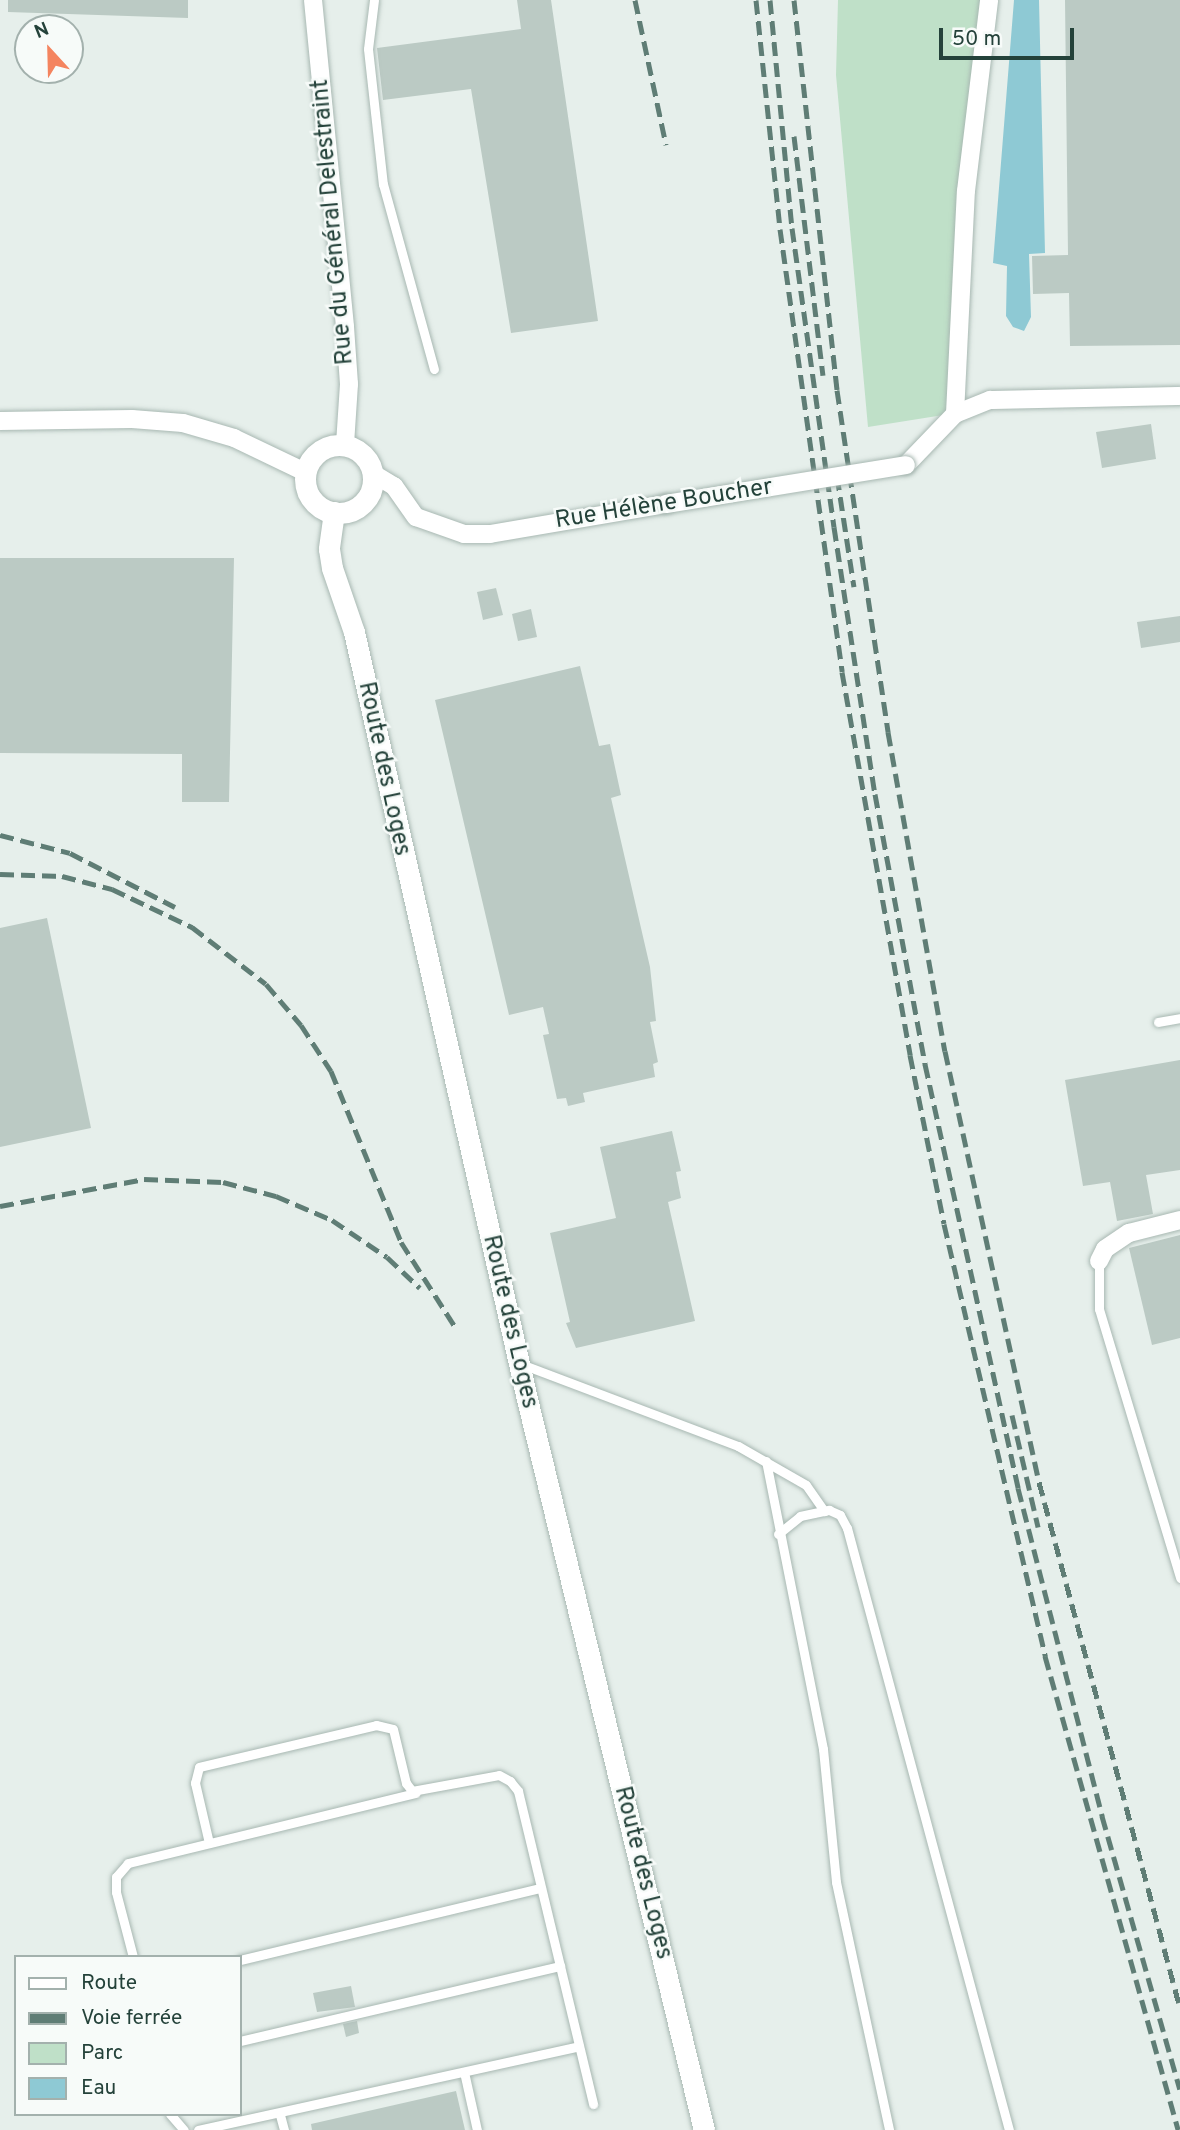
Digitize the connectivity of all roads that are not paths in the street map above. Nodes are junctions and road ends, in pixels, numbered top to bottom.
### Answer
1 (313, 0) edge
2 (374, 0) edge
3 (989, 0) edge
4 (435, 369) dead end
5 (1180, 396) edge
6 (955, 414) junction
7 (0, 421) edge
8 (345, 445) junction
9 (305, 472) junction
10 (372, 474) junction
11 (334, 512) junction
12 (1180, 1018) edge
13 (1158, 1022) dead end
14 (1180, 1220) edge
15 (1099, 1261) joint
16 (519, 1364) junction
17 (766, 1461) junction
18 (824, 1511) junction
19 (778, 1534) junction
20 (1180, 1578) edge
21 (418, 1793) junction
22 (209, 1843) junction
23 (541, 1888) junction
24 (133, 1955) edge
25 (242, 1959) edge
26 (560, 1966) junction
27 (242, 2041) edge
28 (579, 2046) junction
29 (464, 2072) junction
30 (593, 2104) dead end
31 (280, 2115) junction
32 (172, 2116) edge
33 (184, 2130) edge
34 (198, 2130) edge
35 (284, 2130) edge
36 (477, 2130) edge
37 (704, 2130) edge
38 (892, 2130) edge
39 (1009, 2130) edge

1 - 8 street, Rue du Général Delestraint
2 - 4 lane
3 - 6 street
5 - 6 street
6 - 10 street, Rue Hélène Boucher, bridge
7 - 9 street
8 - 9 street
8 - 10 street
9 - 11 street
10 - 11 street
11 - 16 street, Route des Loges
12 - 13 lane
14 - 15 street
15 - 20 lane
16 - 17 lane
16 - 37 street, Route des Loges
17 - 18 lane
17 - 19 lane
18 - 19 lane
18 - 39 lane
19 - 38 lane
21 - 22 lane
21 - 22 lane
21 - 23 lane
22 - 24 lane
23 - 25 lane
23 - 26 lane
26 - 27 lane
26 - 28 lane
28 - 29 lane
28 - 30 lane
29 - 31 lane
29 - 36 lane
31 - 34 lane
31 - 35 lane
32 - 33 lane

